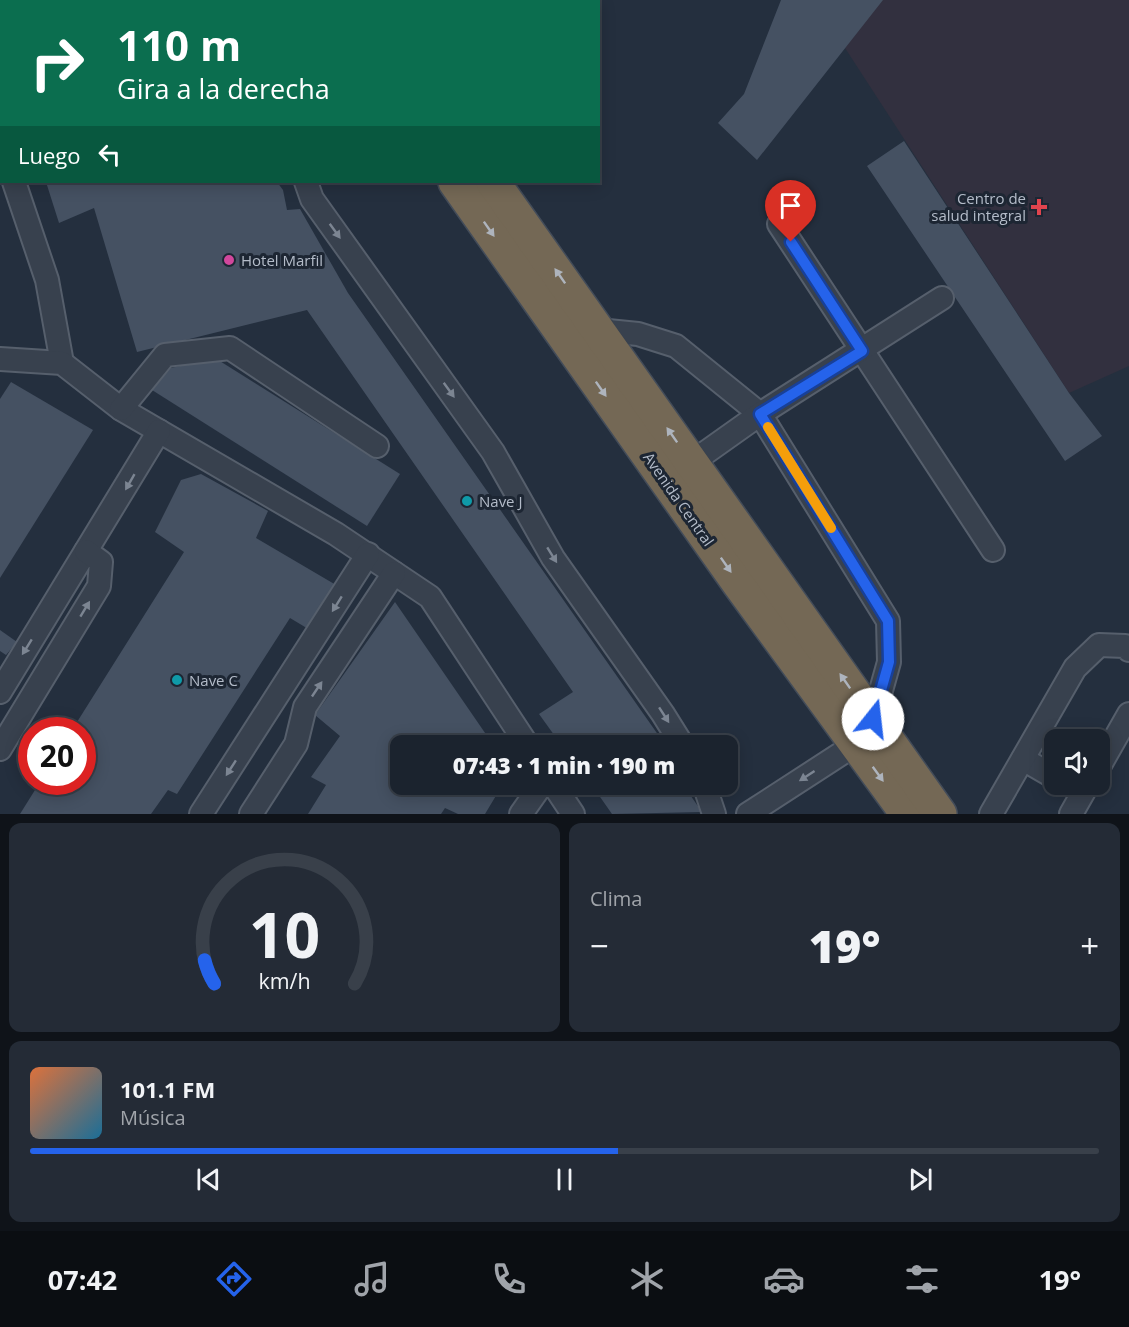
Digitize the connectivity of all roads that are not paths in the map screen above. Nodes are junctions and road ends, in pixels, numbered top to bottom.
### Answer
1 (14, 183) edge
2 (306, 183) edge
3 (456, 183) edge
4 (494, 183) edge
5 (779, 224) dead end
6 (942, 298) dead end
7 (598, 330) junction
8 (862, 351) junction
9 (0, 359) edge
10 (62, 363) junction
11 (121, 409) junction
12 (760, 414) junction
13 (159, 431) junction
14 (377, 446) dead end
15 (691, 463) junction
16 (993, 550) dead end
17 (86, 551) junction
18 (368, 554) junction
19 (394, 573) junction
20 (1129, 650) edge
21 (0, 692) edge
22 (278, 697) junction
23 (1129, 714) edge
24 (302, 722) junction
25 (864, 731) junction
26 (521, 735) edge
27 (676, 735) edge
28 (1110, 747) edge
29 (0, 749) edge
30 (1023, 759) junction
31 (1044, 771) edge
32 (518, 795) edge
33 (534, 795) edge
34 (560, 795) edge
35 (708, 795) edge
36 (1077, 795) edge
37 (898, 811) edge
38 (201, 814) edge
39 (250, 814) edge
40 (505, 814) edge
41 (521, 814) edge
42 (573, 814) edge
43 (714, 814) edge
44 (748, 814) edge
45 (940, 814) edge
46 (991, 814) edge
47 (1071, 814) edge

1 - 10 lane
2 -> 27 lane
3 -> 25 highway, Avenida Central
7 -> 4 highway, Avenida Central
5 - 8 lane
6 - 8 lane
7 - 12 lane
15 -> 7 highway, Avenida Central
8 - 12 lane
8 - 16 lane
9 - 10 lane
10 - 11 lane
11 - 13 lane
11 - 14 lane
12 - 15 lane
12 - 25 lane
13 -> 17 lane
13 - 18 lane
25 -> 15 highway, Avenida Central
17 -> 21 lane
29 -> 17 lane
18 - 19 lane
18 -> 22 lane
24 -> 19 lane
19 - 26 lane
20 - 30 lane
22 - 24 lane
22 -> 38 lane
23 - 28 lane
24 - 39 lane
25 -> 37 highway, Avenida Central
25 -> 44 lane
25 - 45 highway, Avenida Central
30 - 31 lane
30 - 46 lane
32 - 40 lane
33 - 41 lane
34 - 42 lane
35 - 43 lane
36 - 47 lane

